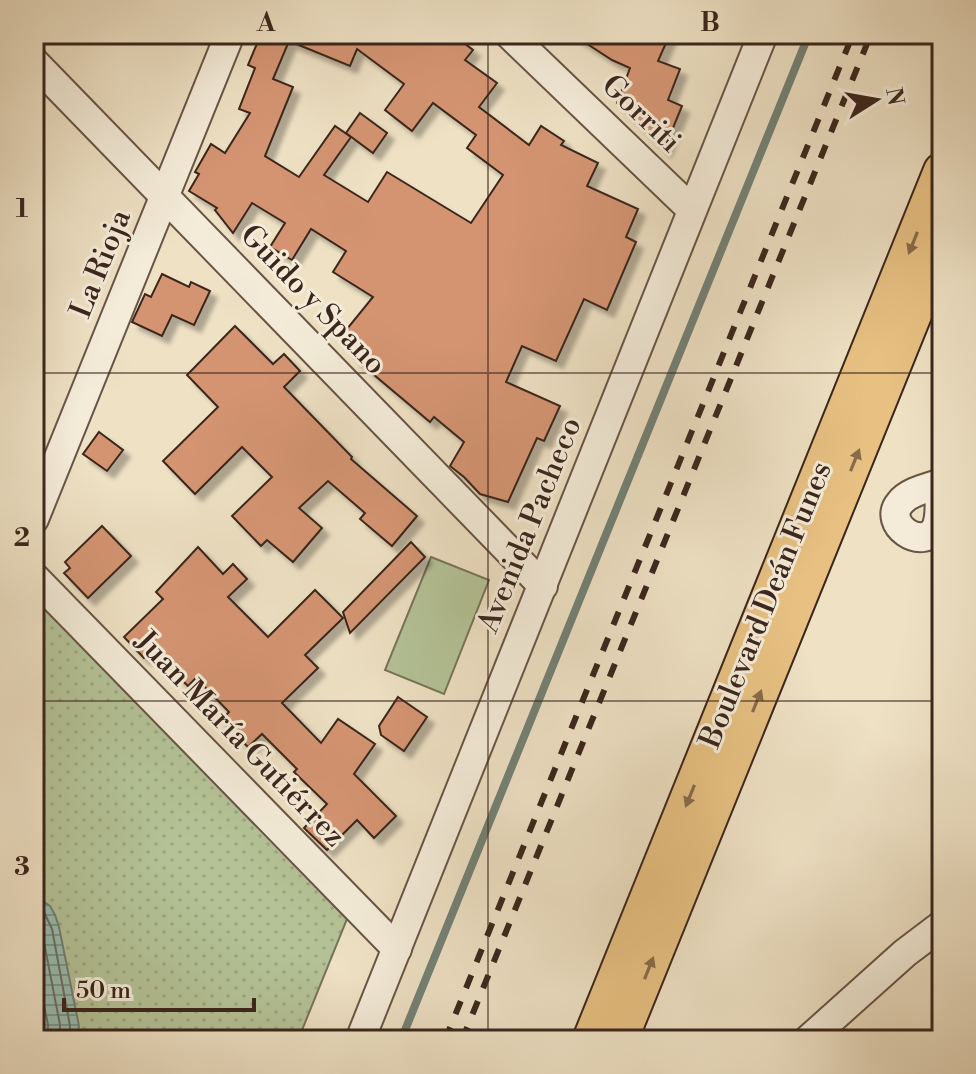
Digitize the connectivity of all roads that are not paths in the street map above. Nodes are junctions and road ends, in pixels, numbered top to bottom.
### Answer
1 (230, 34) edge
2 (509, 34) edge
3 (763, 34) edge
4 (34, 62) edge
5 (942, 171) edge
6 (165, 196) junction
7 (691, 209) junction
8 (942, 243) edge
9 (34, 519) edge
10 (34, 577) edge
11 (543, 586) junction
12 (942, 925) edge
13 (397, 949) junction
14 (360, 1040) edge
15 (591, 1040) edge
16 (619, 1040) edge
17 (808, 1040) edge

1 - 6 street, La Rioja
2 - 7 street, Gorriti
3 - 7 street, Avenida Pacheco
4 - 6 street, Guido y Spano
5 -> 15 main road, Boulevard Deán Funes
6 - 9 street, La Rioja
6 - 11 street, Guido y Spano
7 - 11 street, Avenida Pacheco
16 -> 8 main road, Boulevard Deán Funes
10 - 13 street, Juan María Gutiérrez
11 - 13 street, Avenida Pacheco
12 - 17 street
13 - 14 street, Avenida Pacheco

